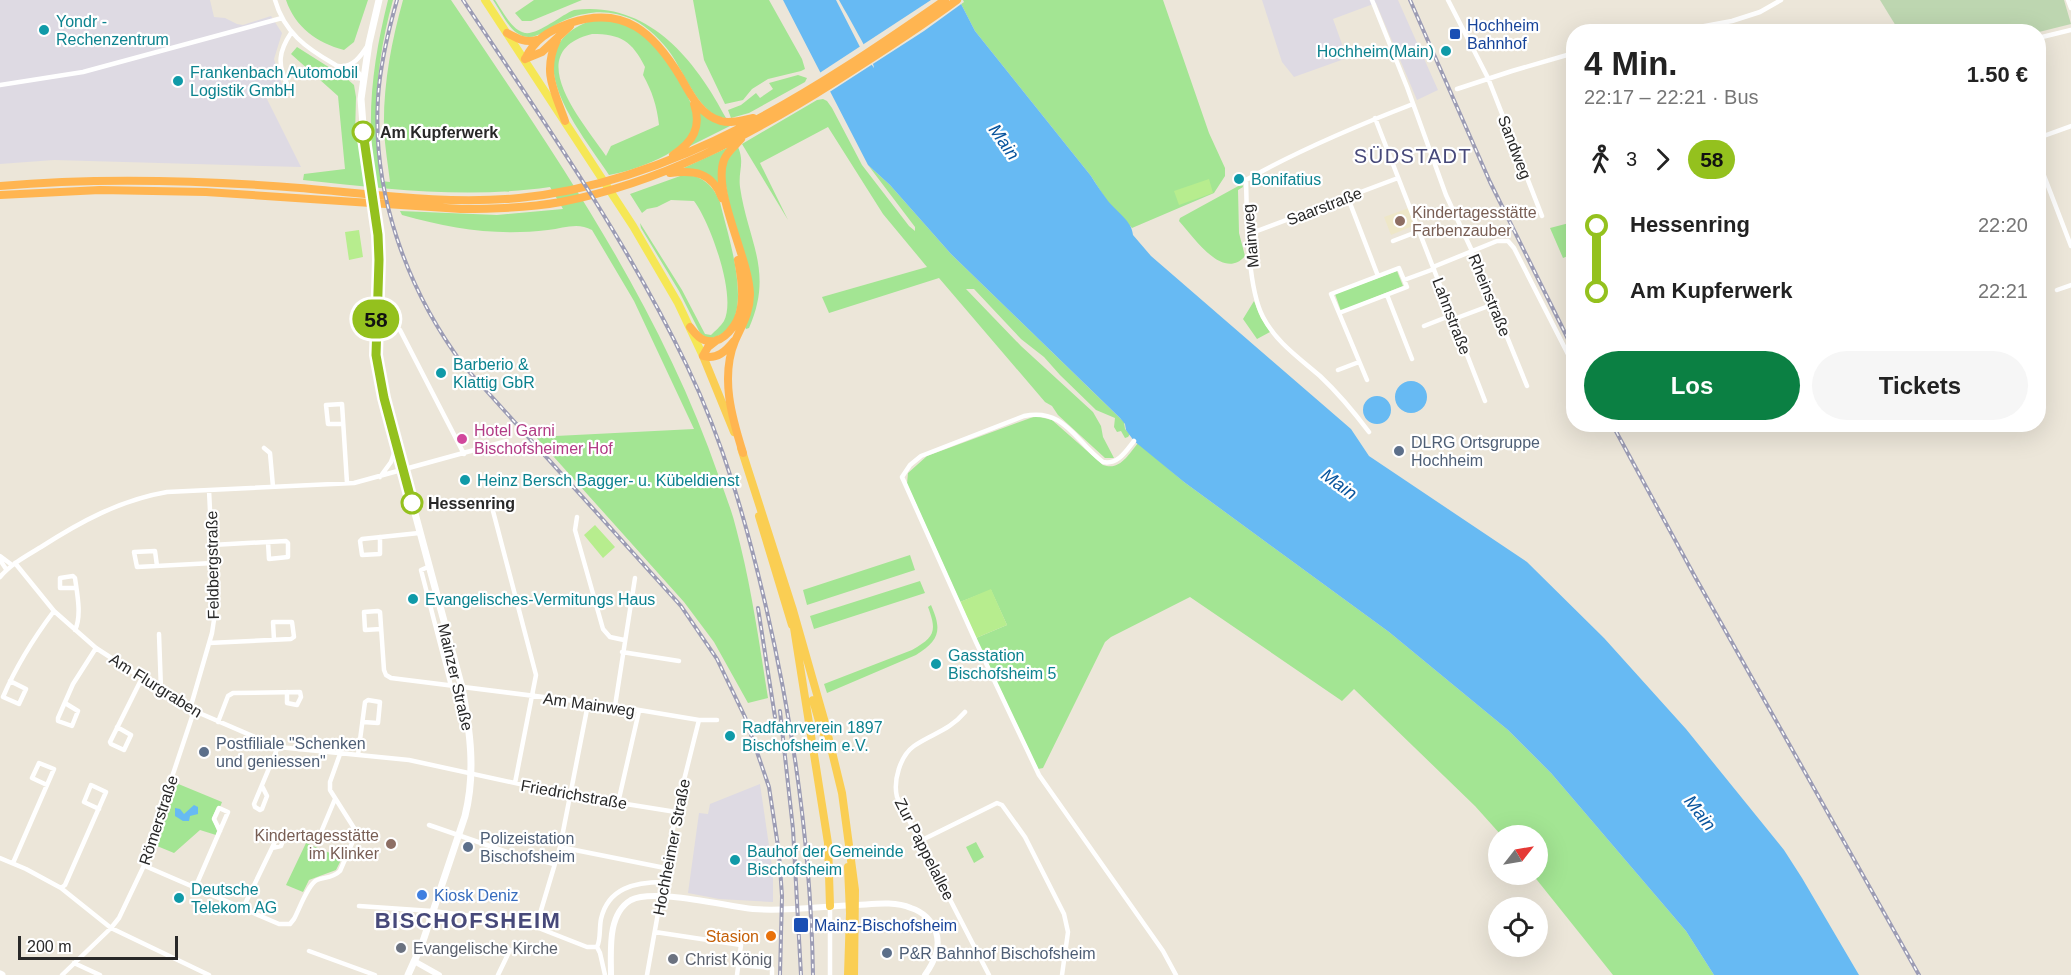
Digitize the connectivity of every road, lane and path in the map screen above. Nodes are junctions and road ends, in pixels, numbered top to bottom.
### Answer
1 (275, 0) edge
2 (379, 0) edge
3 (485, 0) edge
4 (945, 0) edge
5 (957, 0) edge
6 (1372, 0) edge
7 (1448, 0) edge
8 (1781, 0) edge
9 (2068, 0) edge
10 (2071, 8) edge
11 (282, 18) junction
12 (575, 22) junction
13 (1716, 24) edge
14 (2071, 30) edge
15 (291, 33) junction
16 (507, 33) junction
17 (2046, 36) edge
18 (537, 40) junction
19 (557, 40) junction
20 (369, 43) junction
21 (1566, 55) edge
22 (525, 59) junction
23 (335, 65) junction
24 (343, 67) junction
25 (1488, 78) junction
26 (363, 79) junction
27 (287, 84) dead end
28 (0, 85) edge
29 (1457, 89) dead end
30 (811, 92) junction
31 (692, 98) junction
32 (1413, 104) junction
33 (765, 115) junction
34 (1375, 118) junction
35 (565, 121) junction
36 (2071, 126) edge
37 (749, 132) junction
38 (2046, 135) edge
39 (655, 170) junction
40 (1398, 178) junction
41 (632, 179) junction
42 (2046, 181) edge
43 (0, 186) edge
44 (0, 195) edge
45 (1348, 198) junction
46 (1542, 216) dead end
47 (1419, 231) junction
48 (1249, 234) junction
49 (1393, 241) dead end
50 (2071, 246) edge
51 (1472, 251) junction
52 (1433, 268) junction
53 (1378, 276) junction
54 (1404, 280) junction
55 (2071, 285) edge
56 (2057, 290) dead end
57 (1387, 295) junction
58 (1494, 303) junction
59 (1339, 313) junction
60 (1453, 317) junction
61 (1425, 326) dead end
62 (690, 327) junction
63 (400, 330) dead end
64 (718, 340) junction
65 (735, 340) junction
66 (1566, 350) edge
67 (703, 356) junction
68 (1412, 359) dead end
69 (1359, 362) junction
70 (1338, 370) dead end
71 (1366, 380) dead end
72 (1527, 386) dead end
73 (1485, 401) dead end
74 (343, 424) junction
75 (731, 426) junction
76 (1369, 432) dead end
77 (507, 441) dead end
78 (1134, 441) dead end
79 (397, 447) junction
80 (264, 448) dead end
81 (743, 453) junction
82 (464, 454) junction
83 (403, 470) junction
84 (380, 477) junction
85 (347, 483) junction
86 (273, 487) junction
87 (209, 490) junction
88 (493, 511) dead end
89 (577, 517) dead end
90 (419, 533) junction
91 (380, 537) junction
92 (268, 542) junction
93 (212, 545) junction
94 (0, 558) edge
95 (213, 563) junction
96 (13, 564) junction
97 (157, 566) junction
98 (428, 567) junction
99 (6, 569) junction
100 (0, 577) edge
101 (635, 578) dead end
102 (76, 588) dead end
103 (54, 611) junction
104 (794, 628) junction
105 (381, 629) junction
106 (75, 630) junction
107 (159, 633) dead end
108 (274, 640) junction
109 (624, 640) junction
110 (209, 643) junction
111 (96, 648) junction
112 (622, 652) junction
113 (679, 661) dead end
114 (142, 678) junction
115 (10, 681) junction
116 (451, 686) junction
117 (462, 688) junction
118 (161, 690) junction
119 (287, 692) dead end
120 (533, 696) junction
121 (65, 703) junction
122 (588, 704) junction
123 (615, 706) junction
124 (192, 710) junction
125 (639, 711) junction
126 (965, 712) dead end
127 (699, 720) junction
128 (717, 720) dead end
129 (218, 722) junction
130 (363, 722) junction
131 (117, 727) junction
132 (278, 747) junction
133 (340, 754) junction
134 (358, 755) junction
135 (471, 773) junction
136 (515, 783) junction
137 (46, 785) junction
138 (262, 786) junction
139 (570, 795) junction
140 (335, 799) junction
141 (618, 802) junction
142 (99, 809) junction
143 (676, 812) junction
144 (429, 825) dead end
145 (219, 831) dead end
146 (459, 835) junction
147 (319, 837) dead end
148 (920, 841) junction
149 (560, 847) junction
150 (272, 848) dead end
151 (0, 858) edge
152 (13, 863) junction
153 (554, 864) junction
154 (145, 866) junction
155 (665, 868) junction
156 (663, 882) junction
157 (61, 888) junction
158 (195, 888) junction
159 (359, 906) dead end
160 (830, 906) junction
161 (243, 908) junction
162 (432, 911) junction
163 (536, 927) junction
164 (111, 928) junction
165 (655, 932) junction
166 (597, 947) junction
167 (510, 950) dead end
168 (309, 951) dead end
169 (414, 961) junction
170 (74, 963) junction
171 (740, 964) junction
172 (854, 972) edge
173 (62, 975) edge
174 (100, 975) edge
175 (209, 975) edge
176 (375, 975) edge
177 (408, 975) edge
178 (439, 975) edge
179 (498, 975) edge
180 (605, 975) edge
181 (611, 975) edge
182 (647, 975) edge
183 (737, 975) edge
184 (772, 975) edge
185 (830, 975) edge
186 (848, 975) edge
187 (925, 975) edge
188 (989, 975) edge
189 (1062, 975) edge
190 (1176, 975) edge

1 - 11 street
2 - 20 main road, Mainzer Straße
3 - 16 main road
4 - 30 highway
5 - 30 highway
6 - 32 street, Rheinstraße
7 - 25 street, Sandweg
8 - 13 street
9 - 10 street
11 - 15 street
11 - 28 street
12 - 18 highway
12 - 19 highway
12 - 31 highway
14 - 17 street
15 - 23 street
15 - 27 street
16 - 18 highway
16 - 22 main road
18 - 22 highway
19 - 22 highway
19 - 35 highway
20 - 24 street
20 - 26 main road, Mainzer Straße
21 - 25 street
22 - 35 main road
23 - 24 street
23 - 26 street
24 - 26 street
25 - 29 street
25 - 46 street, Sandweg
26 - 79 main road, Mainzer Straße
30 - 33 highway
30 - 37 highway
31 - 33 highway
31 - 39 highway
32 - 34 street, Mainweg
32 - 51 street, Rheinstraße
33 - 39 highway
34 - 40 street, Lahnstraße
34 - 48 street, Mainweg
35 - 62 main road
36 - 38 street
37 - 39 highway
37 - 65 highway
39 - 41 highway
39 - 64 highway
40 - 45 street, Saarstraße
40 - 47 street, Lahnstraße
41 - 43 highway
41 - 44 highway
42 - 50 street
45 - 48 street, Saarstraße
45 - 53 street
47 - 49 street
47 - 52 street, Lahnstraße
48 - 76 street, Mainweg
51 - 52 street
51 - 58 street, Rheinstraße
51 - 66 street
52 - 54 street
52 - 60 street, Lahnstraße
53 - 54 street
53 - 59 street
54 - 57 street
55 - 56 street
57 - 59 street
57 - 68 street
58 - 60 street
58 - 72 street, Rheinstraße
59 - 69 street
60 - 61 street
60 - 73 street, Lahnstraße
62 - 64 highway
62 - 67 main road
63 - 82 street
64 - 67 highway
65 - 67 highway
65 - 81 highway
67 - 75 highway
69 - 70 street
69 - 71 street
74 - 74 street
74 - 85 street
75 - 81 highway
75 - 104 highway
77 - 82 street
78 - 190 street
79 - 83 main road, Mainzer Straße
79 - 84 street
80 - 86 street
81 - 172 highway
82 - 83 street
83 - 84 street
83 - 90 main road, Mainzer Straße
84 - 85 street
85 - 86 street
86 - 87 street
87 - 93 street, Feldbergstraße
87 - 96 street
88 - 120 street
89 - 109 street
90 - 91 street
90 - 98 main road, Mainzer Straße
91 - 91 street
92 - 92 street
92 - 93 street
93 - 95 street, Feldbergstraße
94 - 96 street, Am Flurgraben
94 - 99 street
95 - 97 street
95 - 110 street, Feldbergstraße
96 - 99 street
96 - 103 street, Am Flurgraben
97 - 97 street
98 - 116 street, Mainzer Straße
98 - 117 main road, Mainzer Straße
99 - 100 street
101 - 109 street
102 - 106 street
103 - 106 street, Am Flurgraben
103 - 115 street
104 - 160 highway
104 - 186 highway
105 - 105 street
105 - 116 street, Am Mainweg
106 - 111 street, Am Flurgraben
107 - 118 street
108 - 108 street
108 - 110 street
109 - 112 street
110 - 124 street, Feldbergstraße
111 - 114 street, Am Flurgraben
111 - 121 street
112 - 113 street
112 - 123 street
114 - 118 street, Am Flurgraben
114 - 131 street
115 - 115 street
116 - 117 street, Am Mainweg
117 - 120 street, Am Mainweg
117 - 135 main road, Mainzer Straße
118 - 124 street, Am Flurgraben
119 - 129 street
120 - 122 street, Am Mainweg
120 - 136 street
121 - 121 street
122 - 123 street, Am Mainweg
122 - 139 street
123 - 125 street, Am Mainweg
124 - 129 street, Am Flurgraben
124 - 154 street, Römerstraße
125 - 127 street, Am Mainweg
125 - 141 street
126 - 148 street, Zur Pappelallee
127 - 128 street, Am Mainweg
127 - 143 street, Hochheimer Straße
129 - 132 street, Am Flurgraben
130 - 130 street
130 - 134 street
131 - 131 street
132 - 133 street, Am Flurgraben
132 - 138 street
133 - 134 street, Am Flurgraben
133 - 140 street
134 - 135 street, Am Flurgraben
135 - 136 street, Friedrichstraße
135 - 146 main road, Mainzer Straße
136 - 139 street, Friedrichstraße
137 - 137 street
137 - 152 street
138 - 138 street
139 - 141 street, Friedrichstraße
139 - 149 street
140 - 147 street
140 - 161 street
141 - 143 street, Friedrichstraße
142 - 142 street
142 - 157 street
143 - 155 street, Hochheimer Straße
144 - 146 street
145 - 158 street
146 - 153 street
146 - 162 main road, Mainzer Straße
148 - 188 street, Zur Pappelallee
148 - 189 street
149 - 153 street
149 - 155 street
150 - 161 street
151 - 152 street
152 - 157 street
153 - 163 street
154 - 158 street
154 - 164 street, Römerstraße
155 - 156 street, Hochheimer Straße
156 - 165 street, Hochheimer Straße
156 - 166 street
157 - 164 street
158 - 161 street
159 - 162 street
160 - 181 street
160 - 185 street
160 - 187 street
162 - 163 street
162 - 169 main road, Mainzer Straße
163 - 166 street
164 - 170 street, Römerstraße
164 - 175 street
165 - 171 street
165 - 182 street, Hochheimer Straße
166 - 180 street
167 - 179 street
168 - 176 street
169 - 177 main road, Mainzer Straße
169 - 178 street
170 - 173 street, Römerstraße
170 - 174 street
171 - 183 street
171 - 184 street

